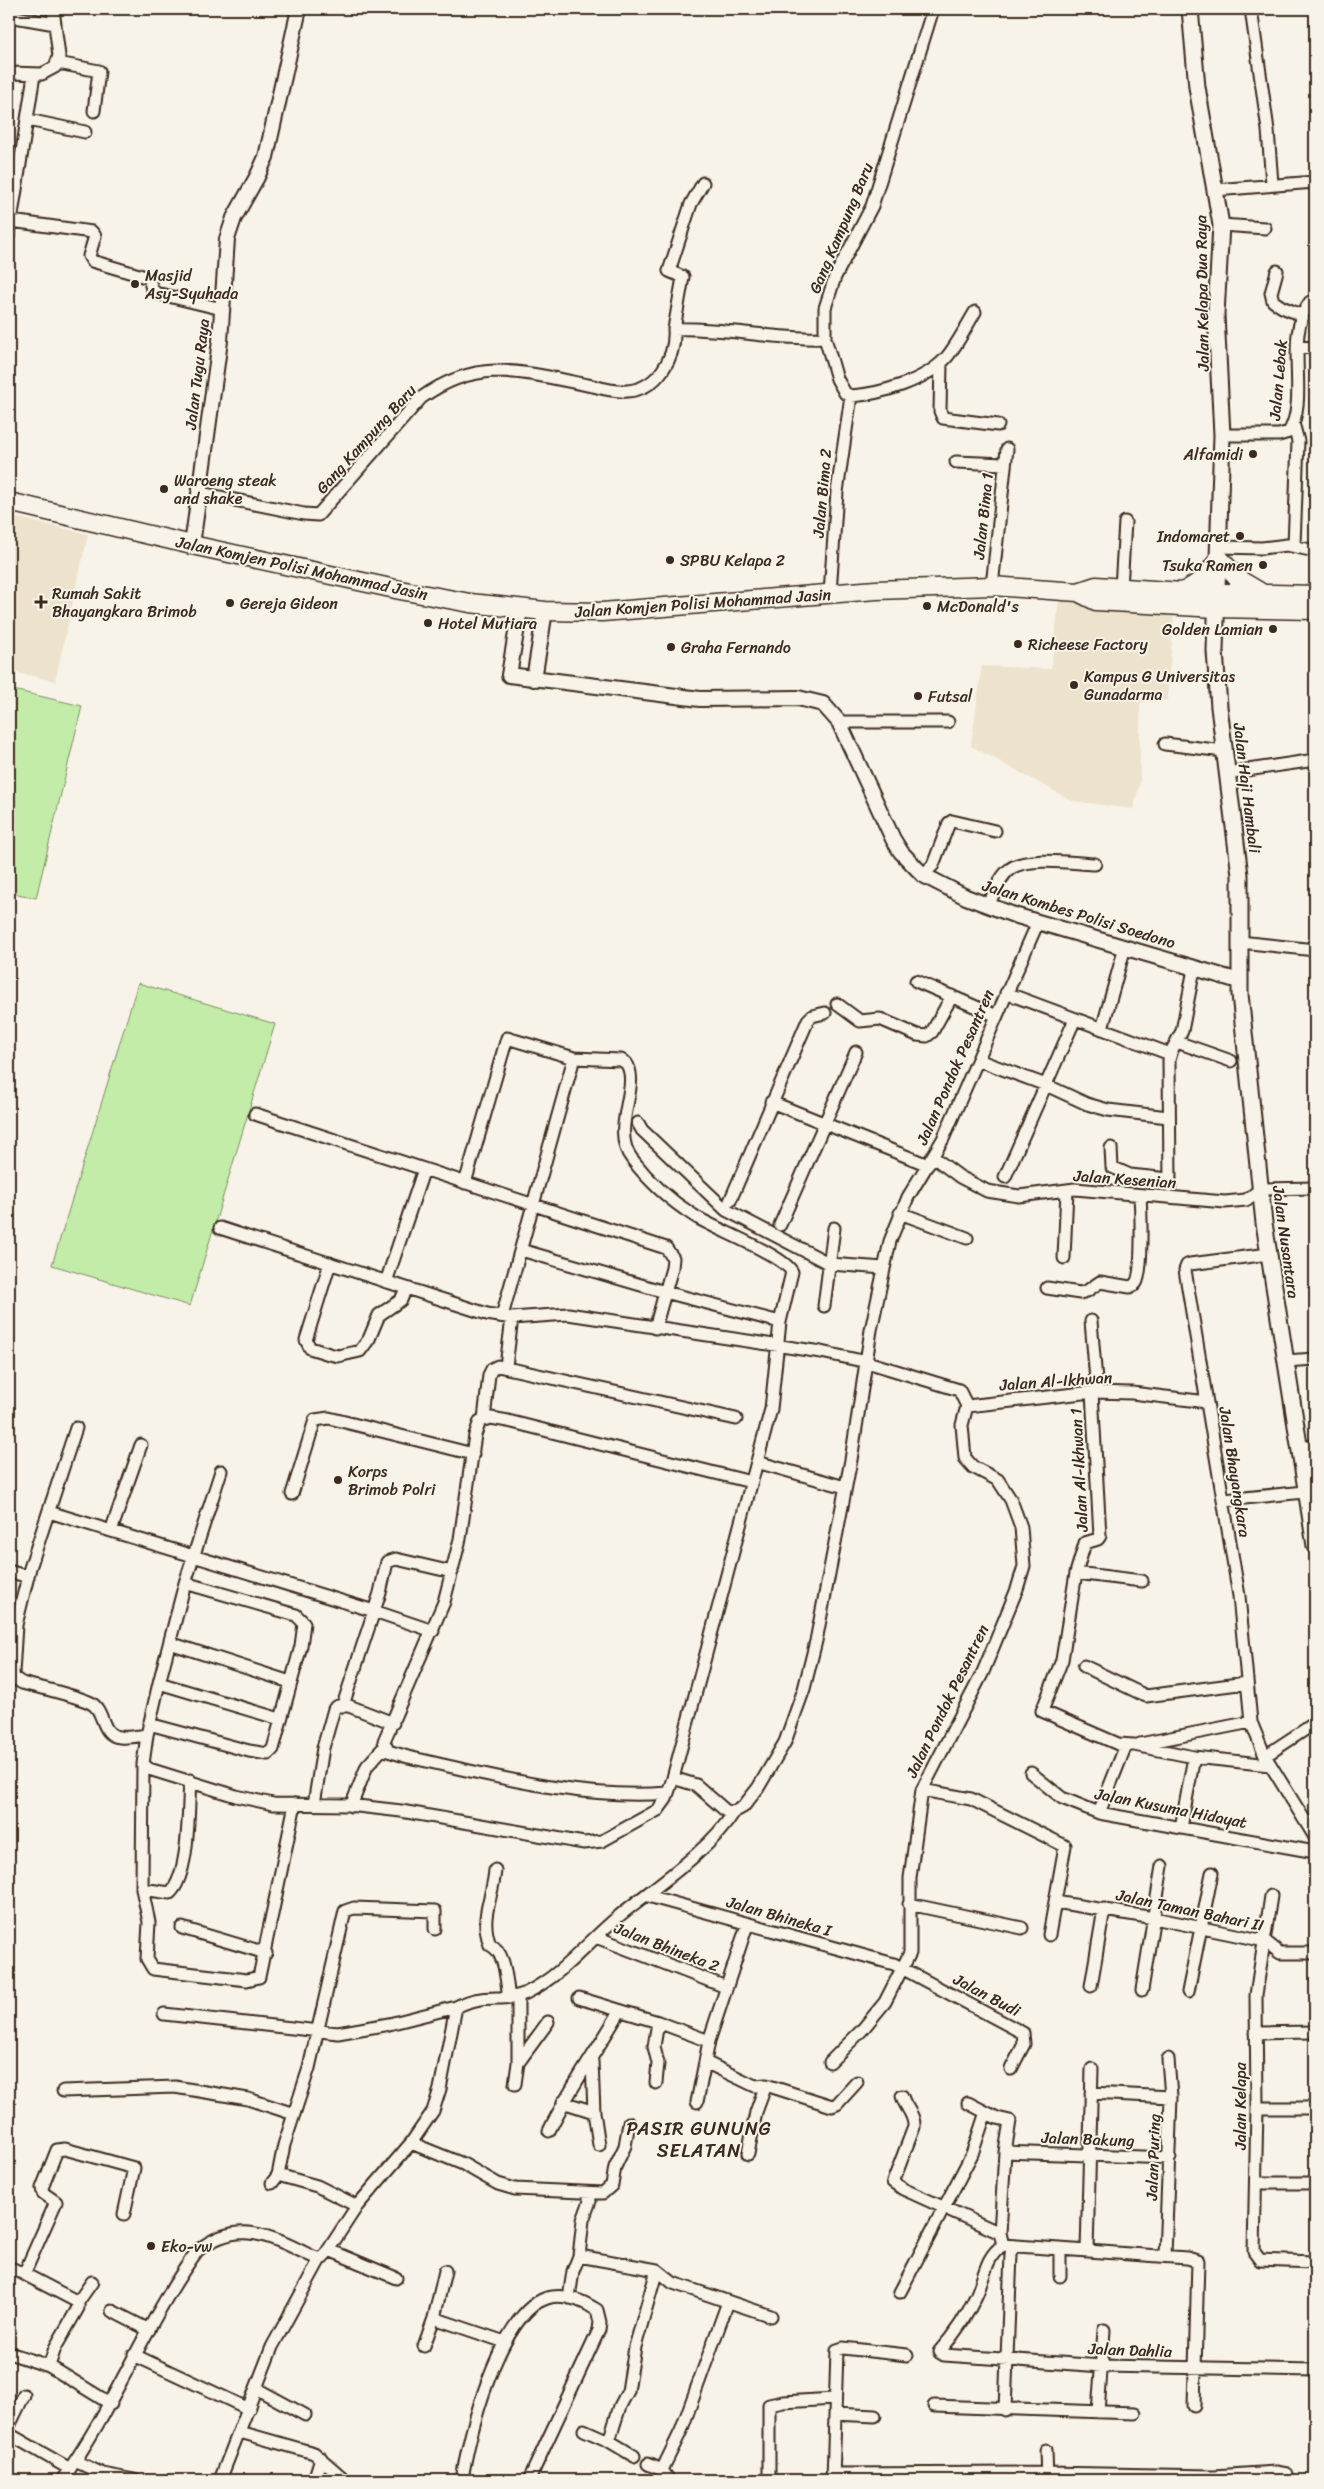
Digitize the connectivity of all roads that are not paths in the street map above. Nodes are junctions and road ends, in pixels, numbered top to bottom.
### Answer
1 (53, 9) edge
2 (299, 9) edge
3 (933, 9) edge
4 (1190, 9) edge
5 (1251, 9) edge
6 (9, 16) edge
7 (55, 24) junction
8 (58, 63) junction
9 (9, 73) edge
10 (34, 75) junction
11 (94, 111) dead end
12 (28, 120) junction
13 (85, 132) dead end
14 (1315, 182) edge
15 (703, 183) dead end
16 (1272, 184) junction
17 (1215, 190) junction
18 (11, 221) junction
19 (1221, 225) junction
20 (1265, 228) dead end
21 (9, 234) edge
22 (1277, 271) dead end
23 (1315, 301) edge
24 (222, 309) junction
25 (975, 312) dead end
26 (1302, 315) junction
27 (674, 329) junction
28 (825, 338) junction
29 (1298, 347) junction
30 (1315, 348) edge
31 (941, 363) junction
32 (851, 396) junction
33 (1293, 423) junction
34 (998, 425) dead end
35 (1222, 436) junction
36 (1007, 449) dead end
37 (956, 462) dead end
38 (1005, 464) junction
39 (200, 493) junction
40 (9, 502) edge
41 (1126, 522) dead end
42 (192, 545) junction
43 (1294, 545) junction
44 (1315, 551) edge
45 (1220, 553) junction
46 (992, 586) junction
47 (1121, 588) junction
48 (1078, 592) junction
49 (1182, 592) junction
50 (830, 594) junction
51 (1262, 594) junction
52 (1315, 595) edge
53 (1217, 601) junction
54 (520, 609) junction
55 (1315, 610) edge
56 (545, 611) junction
57 (534, 679) junction
58 (839, 722) junction
59 (948, 722) dead end
60 (1165, 744) dead end
61 (1224, 751) junction
62 (1315, 760) edge
63 (1227, 773) junction
64 (995, 831) dead end
65 (1095, 864) dead end
66 (924, 875) junction
67 (988, 906) junction
68 (1038, 922) junction
69 (1240, 942) junction
70 (1125, 947) junction
71 (1315, 950) edge
72 (1194, 969) junction
73 (916, 981) dead end
74 (1239, 981) junction
75 (1006, 993) junction
76 (952, 996) junction
77 (837, 1004) dead end
78 (825, 1013) dead end
79 (997, 1016) junction
80 (1075, 1019) junction
81 (1102, 1029) junction
82 (1177, 1042) junction
83 (856, 1052) dead end
84 (1170, 1054) junction
85 (574, 1058) junction
86 (978, 1060) junction
87 (1231, 1061) dead end
88 (1046, 1086) junction
89 (771, 1102) junction
90 (255, 1114) dead end
91 (1168, 1117) junction
92 (638, 1123) dead end
93 (825, 1124) junction
94 (1111, 1148) dead end
95 (930, 1161) junction
96 (424, 1169) junction
97 (1005, 1177) dead end
98 (465, 1183) junction
99 (1315, 1188) edge
100 (1261, 1189) junction
101 (1067, 1190) junction
102 (1140, 1196) junction
103 (730, 1200) dead end
104 (532, 1205) junction
105 (900, 1213) junction
106 (780, 1225) dead end
107 (220, 1228) dead end
108 (834, 1228) dead end
109 (967, 1238) dead end
110 (521, 1250) junction
111 (1269, 1254) junction
112 (1064, 1258) dead end
113 (330, 1263) junction
114 (830, 1264) junction
115 (884, 1268) junction
116 (386, 1282) junction
117 (406, 1288) junction
118 (1047, 1288) dead end
119 (665, 1292) junction
120 (824, 1306) dead end
121 (507, 1317) junction
122 (780, 1322) junction
123 (1091, 1322) dead end
124 (655, 1328) junction
125 (778, 1346) junction
126 (1315, 1360) edge
127 (867, 1362) junction
128 (1285, 1362) junction
129 (506, 1366) junction
130 (1095, 1392) junction
131 (1207, 1402) junction
132 (968, 1406) junction
133 (484, 1419) junction
134 (736, 1419) dead end
135 (76, 1428) dead end
136 (141, 1445) dead end
137 (1315, 1446) edge
138 (1298, 1448) junction
139 (473, 1454) junction
140 (757, 1462) junction
141 (221, 1472) dead end
142 (751, 1482) junction
143 (845, 1487) junction
144 (1310, 1492) edge
145 (292, 1494) dead end
146 (1224, 1500) junction
147 (49, 1512) junction
148 (111, 1531) junction
149 (1315, 1546) edge
150 (195, 1556) junction
151 (9, 1571) edge
152 (452, 1572) junction
153 (1076, 1574) junction
154 (28, 1577) junction
155 (1142, 1581) dead end
156 (186, 1584) junction
157 (374, 1611) junction
158 (433, 1631) junction
159 (170, 1642) junction
160 (1084, 1666) dead end
161 (290, 1682) junction
162 (1246, 1682) junction
163 (159, 1683) junction
164 (343, 1706) junction
165 (280, 1719) junction
166 (1251, 1722) junction
167 (1315, 1723) edge
168 (393, 1724) junction
169 (148, 1729) junction
170 (1130, 1745) junction
171 (385, 1746) junction
172 (1194, 1757) junction
173 (1268, 1761) junction
174 (144, 1764) junction
175 (1031, 1774) dead end
176 (673, 1778) junction
177 (190, 1780) junction
178 (922, 1790) junction
179 (668, 1793) junction
180 (295, 1804) junction
181 (314, 1804) junction
182 (351, 1806) junction
183 (734, 1812) junction
184 (1099, 1813) junction
185 (1181, 1828) junction
186 (1315, 1837) edge
187 (1315, 1852) edge
188 (1162, 1866) dead end
189 (495, 1870) dead end
190 (1212, 1873) dead end
191 (142, 1889) junction
192 (648, 1896) junction
193 (1272, 1896) dead end
194 (1055, 1902) junction
195 (910, 1904) junction
196 (1104, 1909) junction
197 (1154, 1918) junction
198 (747, 1925) junction
199 (182, 1928) dead end
200 (1022, 1928) dead end
201 (435, 1929) dead end
202 (1202, 1929) junction
203 (1049, 1935) dead end
204 (596, 1937) junction
205 (1265, 1941) junction
206 (266, 1953) junction
207 (1315, 1953) edge
208 (901, 1968) junction
209 (1091, 1986) dead end
210 (726, 1987) junction
211 (1142, 1990) dead end
212 (1188, 1992) dead end
213 (514, 1997) junction
214 (579, 1998) dead end
215 (456, 2007) junction
216 (620, 2011) junction
217 (164, 2014) dead end
218 (548, 2022) dead end
219 (658, 2022) junction
220 (318, 2032) junction
221 (1315, 2032) edge
222 (1256, 2033) junction
223 (709, 2041) junction
224 (1168, 2059) dead end
225 (592, 2061) junction
226 (705, 2062) junction
227 (830, 2062) dead end
228 (518, 2063) junction
229 (1011, 2069) dead end
230 (1092, 2070) dead end
231 (656, 2082) dead end
232 (857, 2082) dead end
233 (515, 2084) dead end
234 (766, 2085) junction
235 (63, 2091) dead end
236 (1091, 2093) junction
237 (902, 2096) dead end
238 (1171, 2097) junction
239 (563, 2102) junction
240 (697, 2102) dead end
241 (968, 2103) dead end
242 (1257, 2108) junction
243 (1315, 2108) edge
244 (594, 2112) junction
245 (986, 2112) junction
246 (294, 2114) junction
247 (629, 2123) dead end
248 (549, 2131) dead end
249 (411, 2143) junction
250 (599, 2145) dead end
251 (1005, 2152) junction
252 (748, 2154) dead end
253 (1089, 2155) junction
254 (1170, 2158) junction
255 (1256, 2183) junction
256 (1315, 2183) edge
257 (588, 2194) junction
258 (357, 2206) junction
259 (946, 2208) junction
260 (124, 2214) dead end
261 (1000, 2233) junction
262 (1008, 2246) junction
263 (1060, 2249) junction
264 (330, 2250) junction
265 (1087, 2250) junction
266 (579, 2256) junction
267 (1165, 2256) junction
268 (320, 2259) junction
269 (1315, 2262) edge
270 (9, 2267) edge
271 (657, 2270) junction
272 (445, 2271) dead end
273 (24, 2274) junction
274 (1060, 2276) dead end
275 (396, 2278) dead end
276 (92, 2282) dead end
277 (900, 2292) dead end
278 (569, 2298) junction
279 (78, 2302) junction
280 (728, 2302) junction
281 (112, 2311) dead end
282 (771, 2316) dead end
283 (434, 2318) junction
284 (149, 2330) junction
285 (1104, 2330) dead end
286 (505, 2342) junction
287 (424, 2346) dead end
288 (9, 2353) edge
289 (134, 2355) junction
290 (907, 2355) dead end
291 (1008, 2360) junction
292 (49, 2366) junction
293 (1102, 2366) junction
294 (1196, 2368) junction
295 (1315, 2370) edge
296 (257, 2389) junction
297 (24, 2395) dead end
298 (834, 2399) junction
299 (111, 2404) junction
300 (934, 2406) dead end
301 (1194, 2406) dead end
302 (248, 2409) junction
303 (1005, 2410) junction
304 (1098, 2412) junction
305 (1135, 2413) dead end
306 (835, 2414) junction
307 (305, 2415) dead end
308 (875, 2416) dead end
309 (9, 2426) edge
310 (584, 2430) dead end
311 (240, 2432) junction
312 (9, 2434) edge
313 (610, 2441) junction
314 (1046, 2450) dead end
315 (634, 2456) dead end
316 (321, 2458) junction
317 (648, 2464) dead end
318 (72, 2465) junction
319 (665, 2475) edge
320 (832, 2477) edge
321 (1047, 2477) edge
322 (1213, 2478) edge
323 (62, 2480) edge
324 (134, 2480) edge
325 (220, 2480) edge
326 (314, 2480) edge
327 (345, 2480) edge
328 (462, 2480) edge
329 (529, 2480) edge
330 (769, 2480) edge
331 (1287, 2480) edge

1 - 7 street
2 - 24 street, Jalan Tugu Raya
3 - 28 street, Gang Kampung Baru
4 - 17 main road, Jalan Kelapa Dua Raya
5 - 16 street
6 - 7 street
7 - 8 street
8 - 10 street
8 - 11 street
9 - 10 street
10 - 12 street
12 - 13 street
12 - 18 street
14 - 16 street
15 - 27 street
16 - 17 street
17 - 19 main road, Jalan Kelapa Dua Raya
18 - 21 street
18 - 24 street
19 - 20 street
19 - 35 main road, Jalan Kelapa Dua Raya
22 - 26 street
23 - 26 street
24 - 39 street, Jalan Tugu Raya
25 - 31 street
26 - 29 street, Jalan Lebak
27 - 28 street
27 - 39 street, Gang Kampung Baru
28 - 32 street, Gang Kampung Baru
29 - 30 street
29 - 33 street, Jalan Lebak
31 - 32 street
31 - 34 street
32 - 50 street, Jalan Bima 2
33 - 35 street, Jalan Lebak
33 - 43 street
35 - 45 main road, Jalan Kelapa Dua Raya
36 - 38 street, Jalan Bima 1
37 - 38 street
38 - 46 street, Jalan Bima 1
39 - 42 street, Jalan Tugu Raya
40 - 42 main road, Jalan Komjen Polisi Mohammad Jasin
41 - 47 street
42 - 54 main road, Jalan Komjen Polisi Mohammad Jasin
43 - 44 street
43 - 45 street
45 - 49 main road
45 - 51 main road
45 - 53 main road, Jalan Kelapa Dua Raya
46 - 48 main road, Jalan Komjen Polisi Mohammad Jasin
46 - 50 main road, Jalan Komjen Polisi Mohammad Jasin
47 - 48 main road, Jalan Komjen Polisi Mohammad Jasin
47 - 49 main road, Jalan Komjen Polisi Mohammad Jasin
48 - 53 main road, Jalan Komjen Polisi Mohammad Jasin
49 - 53 main road, Jalan Komjen Polisi Mohammad Jasin
50 - 56 main road, Jalan Komjen Polisi Mohammad Jasin
51 - 52 main road, Jalan Komjen Polisi Mohammad Jasin
51 - 53 main road, Jalan Komjen Polisi Mohammad Jasin
53 - 55 main road, Jalan Komjen Polisi Mohammad Jasin
53 - 61 main road, Jalan Haji Hambali
54 - 56 main road, Jalan Komjen Polisi Mohammad Jasin
54 - 57 street, Jalan Kombes Polisi Soedono
56 - 57 street
57 - 58 street, Jalan Kombes Polisi Soedono
58 - 59 street
58 - 66 street, Jalan Kombes Polisi Soedono
60 - 61 street
61 - 63 main road, Jalan Haji Hambali
62 - 63 street
63 - 69 main road, Jalan Haji Hambali
64 - 66 street
65 - 67 street
66 - 67 street, Jalan Kombes Polisi Soedono
67 - 68 street, Jalan Kombes Polisi Soedono
68 - 70 street, Jalan Kombes Polisi Soedono
68 - 75 street, Jalan Pondok Pesantren
69 - 71 street
69 - 74 main road, Jalan Nusantara
70 - 72 street, Jalan Kombes Polisi Soedono
70 - 81 street
72 - 74 street, Jalan Kombes Polisi Soedono
72 - 82 street
73 - 76 street
74 - 100 main road, Jalan Nusantara
75 - 79 street, Jalan Pondok Pesantren
75 - 80 street
76 - 77 street
76 - 79 street
78 - 89 street
79 - 86 street, Jalan Pondok Pesantren
80 - 81 street
80 - 88 street
81 - 84 street
82 - 84 street
82 - 87 street
83 - 93 street
84 - 91 street
85 - 98 street
85 - 104 street
85 - 122 street
86 - 88 street
86 - 95 street, Jalan Pondok Pesantren
88 - 91 street
88 - 97 street
89 - 93 street, Jalan Kesenian
89 - 103 street
90 - 96 street
91 - 94 street
92 - 114 street
93 - 95 street, Jalan Kesenian
93 - 106 street
95 - 101 street, Jalan Kesenian
95 - 105 street, Jalan Pondok Pesantren
96 - 98 street
96 - 116 street
98 - 104 street
99 - 100 street
100 - 102 street, Jalan Kesenian
100 - 111 main road, Jalan Nusantara
101 - 102 street, Jalan Kesenian
101 - 112 street
102 - 118 street
104 - 110 street
104 - 119 street
105 - 109 street
105 - 115 street, Jalan Pondok Pesantren
107 - 113 street
108 - 114 street
110 - 119 street
110 - 121 street
111 - 128 main road, Jalan Nusantara
111 - 131 street, Jalan Bhayangkara
113 - 116 street
113 - 117 street
114 - 115 street
114 - 120 street
115 - 127 street, Jalan Pondok Pesantren
116 - 117 street
117 - 121 street
119 - 122 street
119 - 124 street
121 - 124 street
121 - 129 street
122 - 125 street
123 - 130 street
124 - 125 street
125 - 127 street
125 - 140 street
126 - 128 street
127 - 132 street
127 - 143 street, Jalan Pondok Pesantren
128 - 138 main road, Jalan Nusantara
129 - 133 street
129 - 134 street
130 - 131 street, Jalan Al-Ikhwan
130 - 132 street, Jalan Al-Ikhwan
130 - 153 street, Jalan Al-Ikhwan 1
131 - 146 street, Jalan Bhayangkara
132 - 178 street, Jalan Pondok Pesantren
133 - 139 street
133 - 142 street
135 - 147 street
136 - 148 street
137 - 138 street
138 - 144 main road, Jalan Nusantara
139 - 145 street
139 - 152 street
140 - 142 street
140 - 143 street
141 - 150 street
142 - 176 street
143 - 183 street, Jalan Pondok Pesantren
144 - 146 street
144 - 149 main road, Jalan Nusantara
146 - 162 street, Jalan Bhayangkara
147 - 148 street
147 - 154 street
148 - 150 street
150 - 156 street
150 - 157 street
151 - 154 street
152 - 157 street
152 - 158 street
153 - 155 street
153 - 170 street, Jalan Al-Ikhwan 1
154 - 169 street
156 - 159 street
156 - 161 street
157 - 158 street
157 - 164 street
158 - 168 street
159 - 161 street
159 - 163 street
160 - 162 street
161 - 165 street
162 - 166 street, Jalan Bhayangkara
163 - 165 street
163 - 169 street
164 - 168 street
164 - 181 street
165 - 169 street
166 - 170 street
166 - 173 street, Jalan Bhayangkara
167 - 173 street
168 - 171 street
169 - 174 street
170 - 172 street
170 - 184 street
171 - 179 street
171 - 182 street
172 - 173 street
172 - 185 street
173 - 186 street, Jalan Bhayangkara
174 - 177 street
174 - 191 street
175 - 184 street, Jalan Kusuma Hidayat
176 - 179 street
176 - 183 street
177 - 180 street
177 - 191 street
178 - 194 street
178 - 195 street, Jalan Pondok Pesantren
179 - 182 street
180 - 181 street
180 - 206 street
181 - 182 street
183 - 192 street, Jalan Pondok Pesantren
184 - 185 street, Jalan Kusuma Hidayat
185 - 187 street, Jalan Kusuma Hidayat
188 - 197 street
189 - 213 street
190 - 202 street
191 - 206 street
192 - 198 street, Jalan Bhineka I
192 - 204 street, Jalan Pondok Pesantren
193 - 205 street, Jalan Kelapa
194 - 196 street, Jalan Taman Bahari II
194 - 203 street
195 - 200 street
195 - 208 street, Jalan Pondok Pesantren
196 - 197 street, Jalan Taman Bahari II
196 - 209 street
197 - 202 street, Jalan Taman Bahari II
197 - 211 street
198 - 208 street, Jalan Bhineka I
198 - 210 street
199 - 206 street
201 - 220 street
202 - 205 street, Jalan Taman Bahari II
202 - 212 street
204 - 210 street, Jalan Bhineka 2
204 - 213 street, Jalan Pondok Pesantren
205 - 207 street, Jalan Taman Bahari II
205 - 222 street, Jalan Kelapa
208 - 227 street, Jalan Pondok Pesantren
208 - 229 street, Jalan Budi
210 - 223 street
213 - 215 street
213 - 228 street
214 - 216 street
215 - 220 street
215 - 249 street
216 - 219 street
216 - 225 street
217 - 220 street
218 - 228 street
219 - 223 street
219 - 231 street
220 - 246 street
221 - 222 street
222 - 242 street, Jalan Kelapa
223 - 226 street
224 - 238 street, Jalan Puring
225 - 239 street
225 - 244 street
226 - 234 street
226 - 240 street
228 - 233 street
230 - 236 street
232 - 234 street
234 - 252 street
235 - 246 street
236 - 238 street
236 - 253 street
237 - 259 street
238 - 254 street, Jalan Puring
239 - 244 street
239 - 248 street
241 - 245 street
242 - 243 street
242 - 255 street, Jalan Kelapa
244 - 250 street
245 - 251 street
245 - 259 street
246 - 258 street
247 - 257 street
249 - 257 street
249 - 258 street
251 - 253 street, Jalan Bakung
251 - 261 street
253 - 254 street, Jalan Bakung
253 - 265 street
254 - 267 street, Jalan Puring
255 - 256 street
255 - 269 street, Jalan Kelapa
257 - 266 street
258 - 264 street
259 - 261 street
259 - 277 street
260 - 273 street
261 - 262 street
262 - 263 street
262 - 291 street
262 - 291 street, Jalan Dahlia
263 - 265 street
263 - 274 street
264 - 268 street
264 - 275 street
265 - 267 street
266 - 271 street
266 - 278 street
267 - 294 street
268 - 284 street
268 - 296 street
270 - 273 street
271 - 280 street
271 - 313 street
272 - 283 street
273 - 279 street
276 - 279 street
278 - 286 street
278 - 329 street
279 - 292 street
280 - 282 street
280 - 319 street
281 - 284 street
283 - 286 street
283 - 287 street
284 - 289 street
285 - 293 street
286 - 328 street
288 - 292 street
289 - 299 street
289 - 302 street
290 - 298 street
291 - 293 street, Jalan Dahlia
291 - 303 street
292 - 299 street
293 - 294 street, Jalan Dahlia
293 - 304 street
294 - 295 street, Jalan Dahlia
294 - 301 street
296 - 302 street
296 - 307 street
297 - 309 street
298 - 306 street
298 - 330 street
299 - 318 street
300 - 303 street
302 - 311 street
303 - 304 street
304 - 305 street
306 - 308 street
306 - 320 street
310 - 313 street
311 - 316 street
311 - 325 street
312 - 318 street
313 - 315 street
314 - 321 street
316 - 326 street
316 - 327 street
317 - 319 street
318 - 323 street
318 - 324 street
320 - 321 street
321 - 322 street
322 - 331 street

